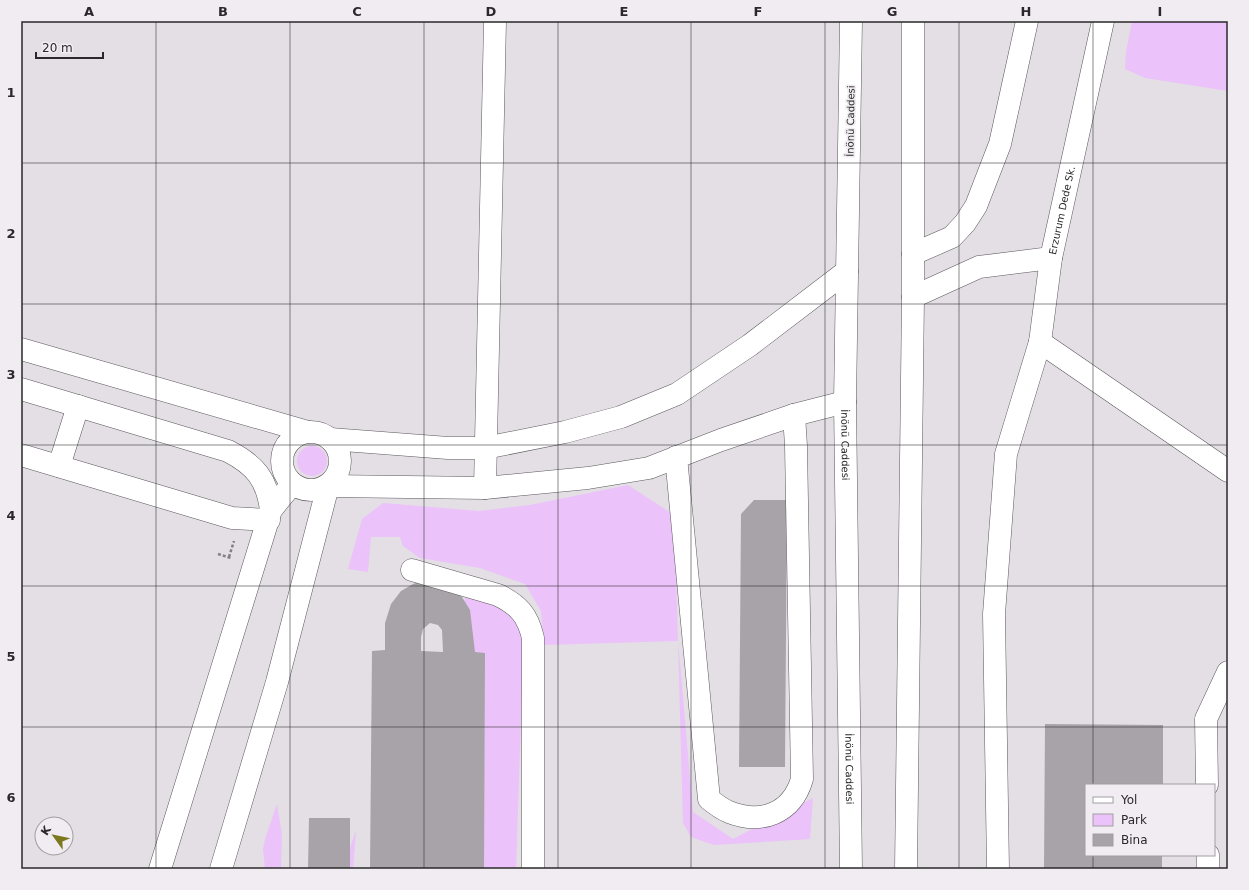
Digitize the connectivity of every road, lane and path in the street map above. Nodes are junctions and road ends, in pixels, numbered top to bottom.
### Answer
1 (495, 21) edge
2 (851, 21) edge
3 (914, 21) edge
4 (1027, 21) edge
5 (1103, 21) edge
6 (913, 254) junction
7 (1051, 258) junction
8 (847, 271) junction
9 (913, 297) junction
10 (1040, 342) junction
11 (21, 349) edge
12 (21, 389) edge
13 (846, 402) junction
14 (78, 406) junction
15 (794, 415) junction
16 (308, 432) junction
17 (330, 439) junction
18 (486, 448) junction
19 (21, 455) edge
20 (676, 457) junction
21 (59, 466) junction
22 (253, 467) junction
23 (1228, 471) edge
24 (288, 478) junction
25 (328, 486) junction
26 (484, 488) junction
27 (270, 515) junction
28 (412, 570) dead end
29 (1228, 672) edge
30 (1207, 784) edge
31 (1208, 856) edge
32 (160, 869) edge
33 (221, 869) edge
34 (533, 869) edge
35 (852, 869) edge
36 (906, 869) edge
37 (998, 869) edge
38 (1208, 869) edge

1 - 18 street
2 - 8 street, İnönü Caddesi
3 - 6 street
4 - 6 street
5 - 7 street, Erzurum Dede Sk.
6 - 9 street
7 - 9 street, Erzurum Dede Sk.
7 - 10 street
8 - 13 street, İnönü Caddesi
8 - 18 street
9 - 36 street
10 - 23 street
10 - 37 street
11 - 16 street
12 - 14 street
13 - 15 street
13 - 35 street, İnönü Caddesi
14 - 21 street
14 - 22 street
15 - 20 street
15 - 20 street
16 - 17 street
16 - 24 street
17 - 18 street
17 - 25 street
18 - 26 street
19 - 21 street
20 - 26 street
21 - 27 street
22 - 24 street
22 - 27 street
24 - 25 street
24 - 27 street
25 - 26 street
25 - 33 street
27 - 32 street
28 - 34 street
29 - 30 street
31 - 38 street

